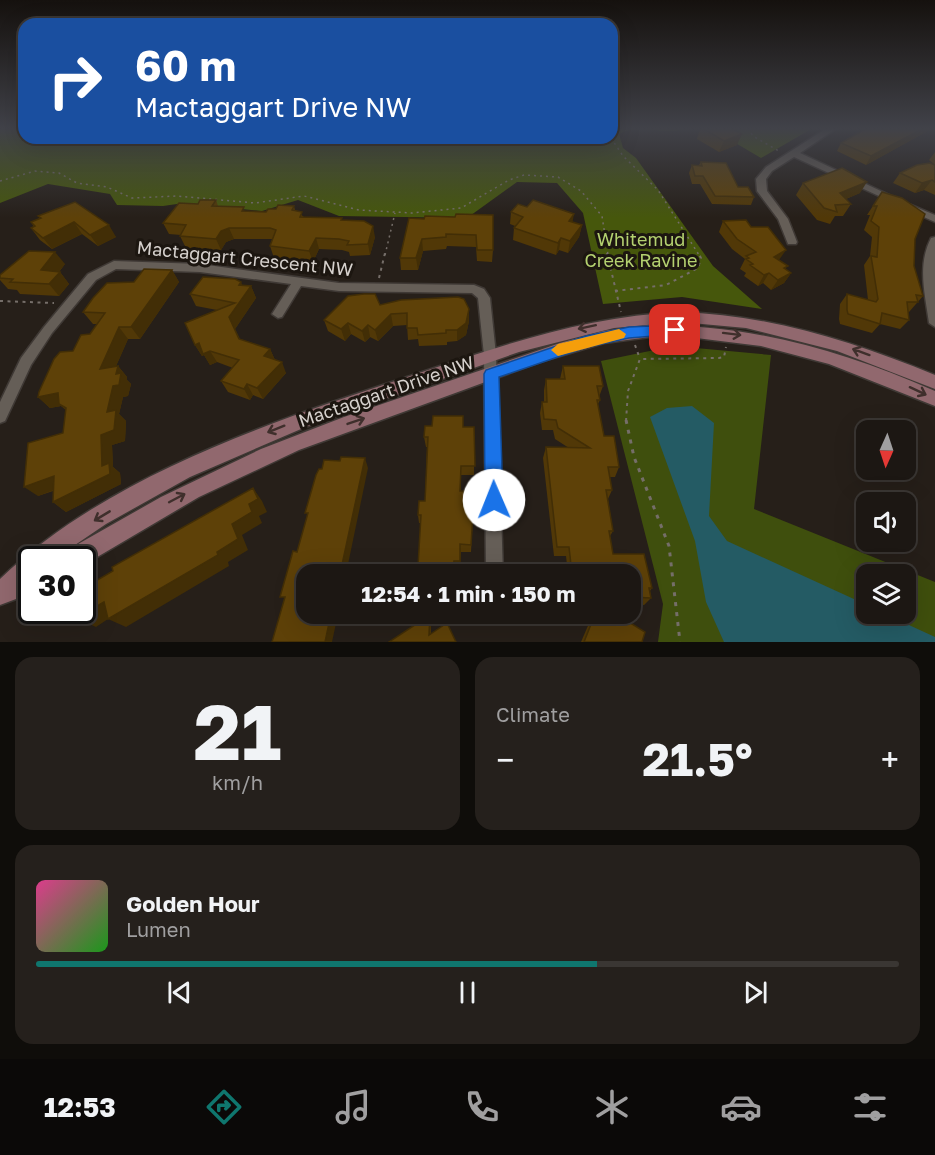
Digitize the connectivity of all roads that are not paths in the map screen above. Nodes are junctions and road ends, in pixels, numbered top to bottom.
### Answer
1 (786, 158) edge
2 (797, 158) edge
3 (935, 219) edge
4 (935, 240) edge
5 (792, 242) dead end
6 (298, 282) junction
7 (278, 314) dead end
8 (935, 323) edge
9 (491, 364) junction
10 (935, 382) edge
11 (935, 399) edge
12 (0, 417) edge
13 (57, 546) edge
14 (96, 546) edge
15 (495, 564) edge
16 (18, 577) edge
17 (18, 587) edge
18 (0, 595) edge

1 - 5 street
2 - 3 street
4 - 8 street
6 - 7 street
6 - 9 street, Mactaggart Crescent NW
6 - 12 street, Mactaggart Crescent NW
10 -> 9 street, Mactaggart Drive NW
9 -> 11 street, Mactaggart Drive NW
9 -> 13 street, Mactaggart Drive NW
14 -> 9 street, Mactaggart Drive NW
9 - 15 street
16 - 18 street
17 - 18 street

